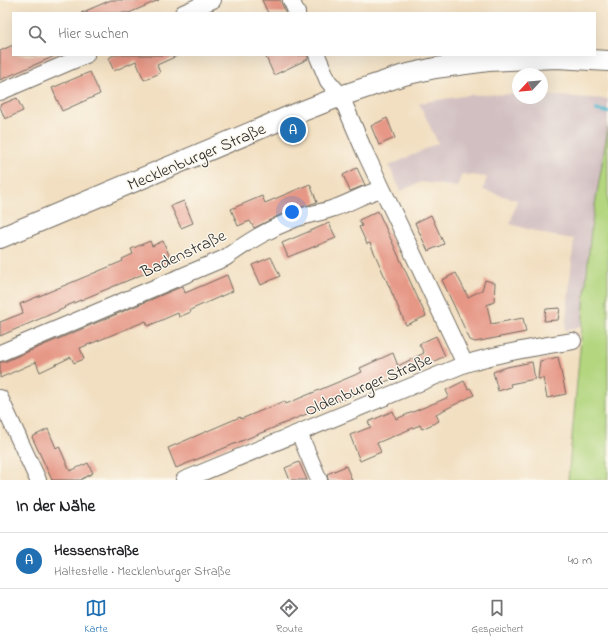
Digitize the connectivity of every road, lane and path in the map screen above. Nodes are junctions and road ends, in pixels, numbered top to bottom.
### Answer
1 (213, 0) edge
2 (291, 0) edge
3 (185, 12) edge
4 (297, 12) edge
5 (84, 56) edge
6 (317, 56) edge
7 (608, 61) edge
8 (0, 92) edge
9 (341, 96) junction
10 (382, 189) junction
11 (0, 238) edge
12 (573, 341) dead end
13 (0, 353) edge
14 (465, 364) junction
15 (0, 398) edge
16 (299, 433) junction
17 (38, 480) edge
18 (184, 480) edge
19 (319, 480) edge

1 - 3 street
2 - 4 street
5 - 8 street
6 - 9 street
7 - 9 street, Mecklenburger Straße
9 - 10 street
9 - 11 street, Mecklenburger Straße
10 - 13 street, Badenstraße
10 - 14 street
12 - 14 street, Oldenburger Straße
14 - 16 street, Oldenburger Straße
15 - 17 street
16 - 18 street, Oldenburger Straße
16 - 19 street

